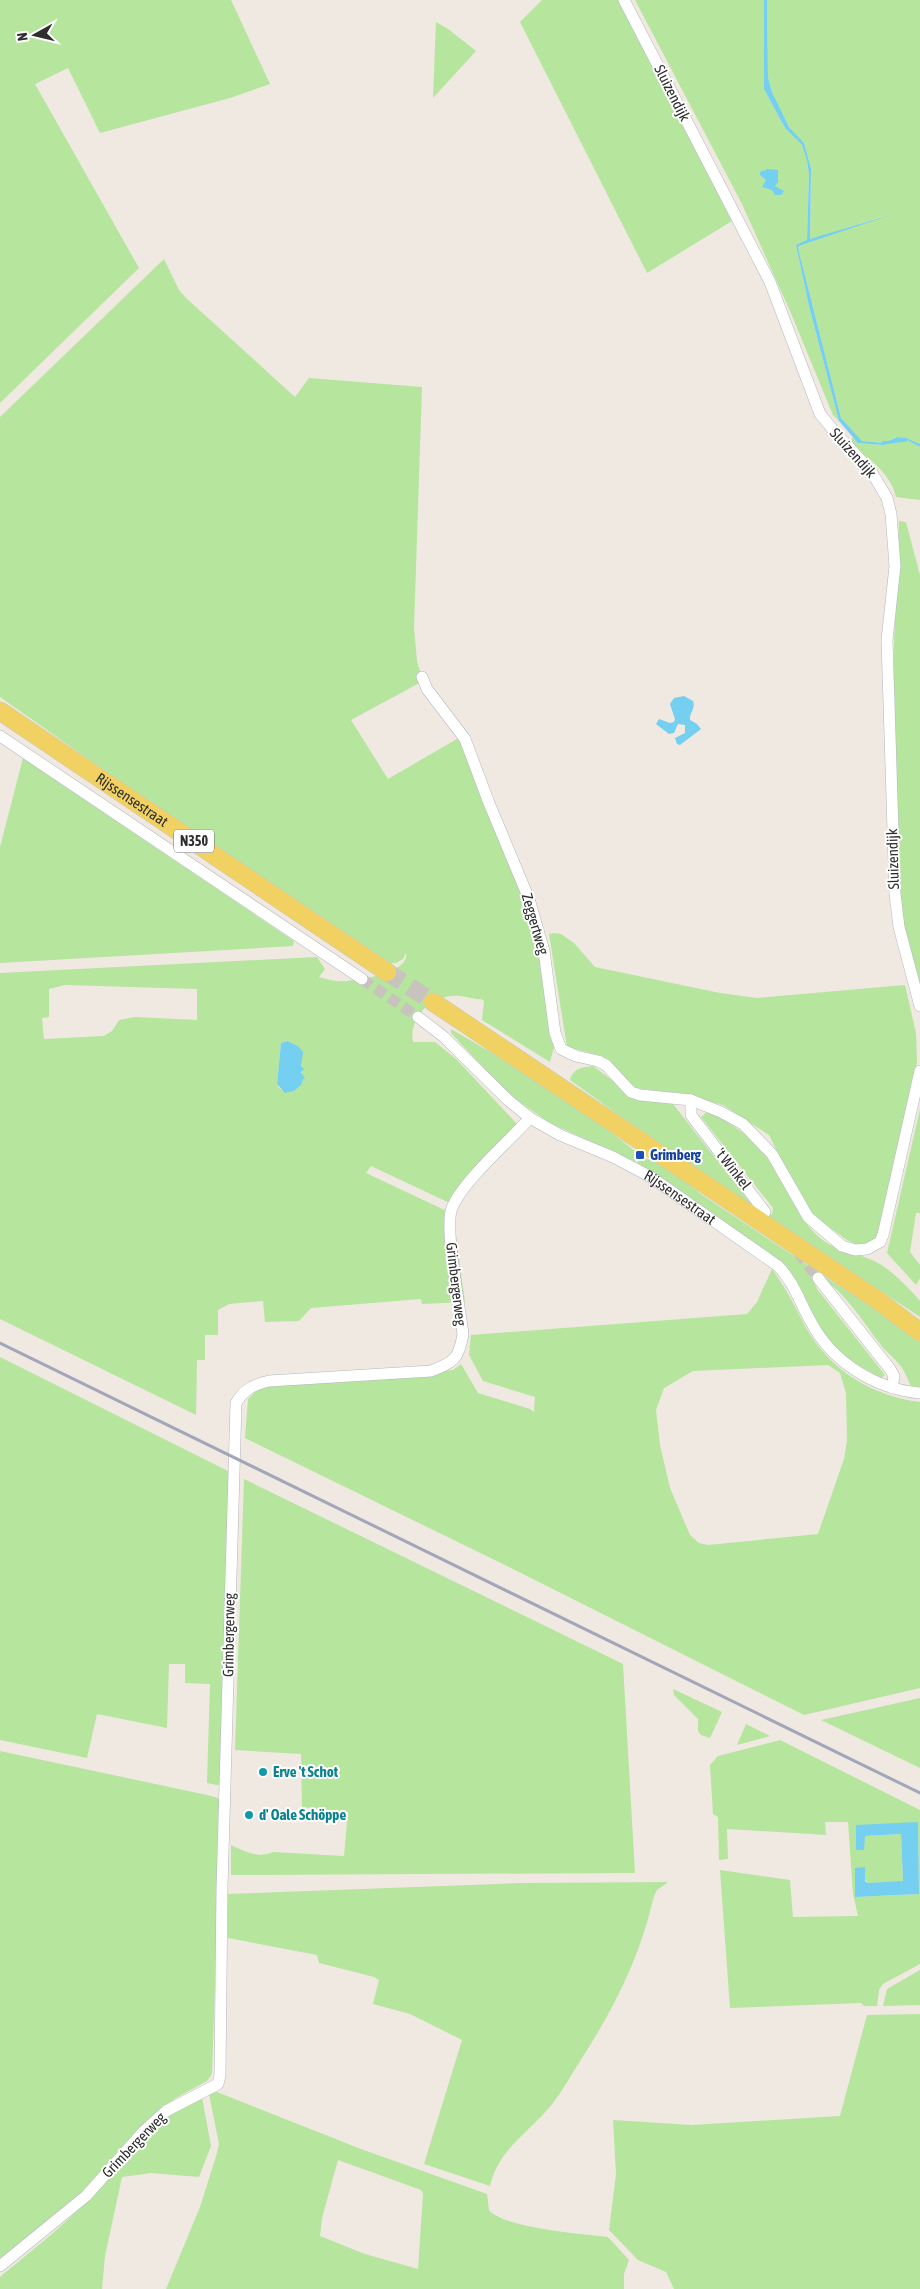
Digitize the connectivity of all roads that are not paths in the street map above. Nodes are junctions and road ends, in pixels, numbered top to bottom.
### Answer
1 (624, 0) edge
2 (422, 676) dead end
3 (0, 711) edge
4 (0, 736) edge
5 (387, 972) tunnel mouth
6 (362, 979) tunnel mouth
7 (433, 1002) tunnel mouth
8 (920, 1006) edge
9 (418, 1017) tunnel mouth
10 (920, 1072) edge
11 (691, 1100) junction
12 (530, 1118) junction
13 (765, 1212) dead end
14 (818, 1278) tunnel mouth
15 (879, 1301) junction
16 (920, 1322) edge
17 (920, 1332) edge
18 (892, 1388) junction
19 (920, 1393) edge
20 (0, 2266) edge

1 - 8 street, Sluizendijk
2 - 11 street, Zeggertweg
3 - 5 main road, Rijssensestraat / N350
4 - 6 street, Rijssensestraat
7 - 15 main road, Rijssensestraat
9 - 12 street, Rijssensestraat
10 - 11 street
11 - 13 street, 't Winkel
12 - 18 street, Rijssensestraat
12 - 20 street, Grimbergerweg
14 - 18 street
15 - 16 main road, Rijssensestraat
15 - 17 main road, Rijssensestraat
18 - 19 street, Rijssensestraat

